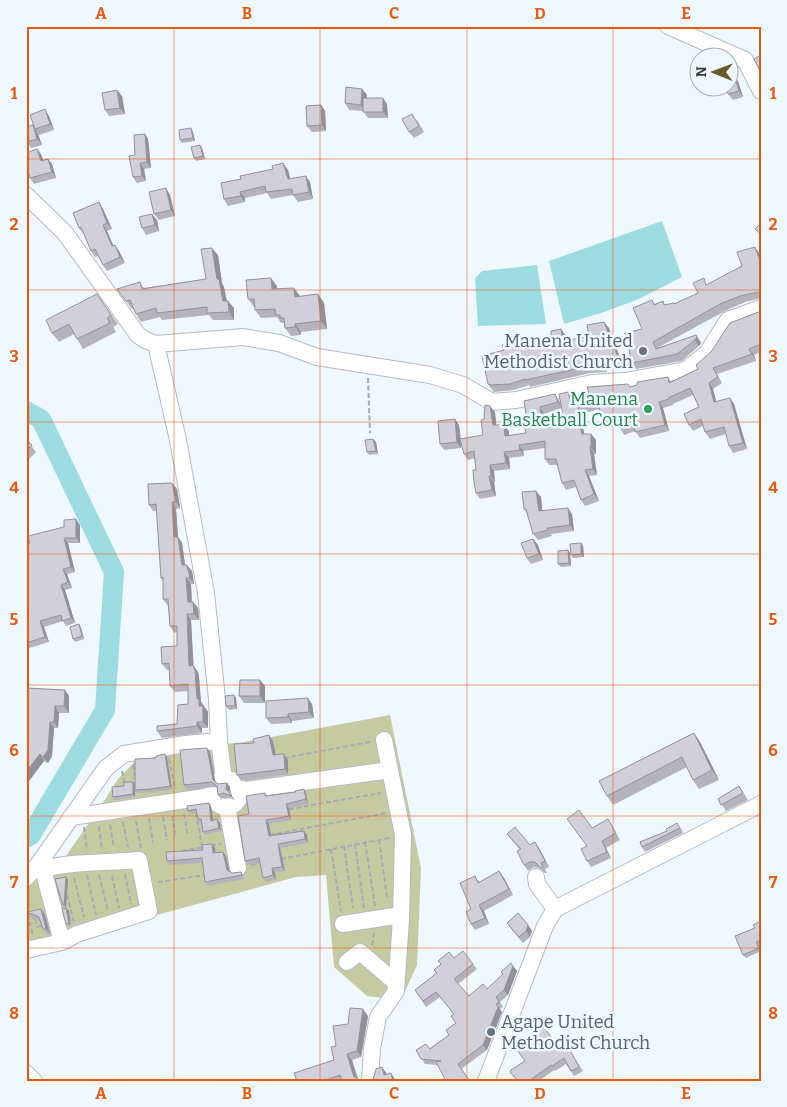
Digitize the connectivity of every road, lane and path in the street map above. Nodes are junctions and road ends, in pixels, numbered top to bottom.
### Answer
1 (668, 26) edge
2 (761, 91) edge
3 (26, 195) edge
4 (761, 308) edge
5 (156, 344) junction
6 (368, 366) junction
7 (370, 433) dead end
8 (384, 740) joint
9 (219, 741) junction
10 (168, 755) dead end
11 (280, 759) edge
12 (132, 763) dead end
13 (121, 766) dead end
14 (390, 770) junction
15 (224, 779) junction
16 (136, 780) edge
17 (239, 791) junction
18 (394, 791) junction
19 (212, 796) junction
20 (761, 804) edge
21 (136, 807) junction
22 (228, 807) junction
23 (288, 810) edge
24 (398, 810) junction
25 (403, 835) junction
26 (188, 836) dead end
27 (262, 837) edge
28 (176, 838) dead end
29 (167, 840) dead end
30 (379, 840) junction
31 (233, 842) junction
32 (364, 842) junction
33 (153, 843) dead end
34 (355, 844) junction
35 (344, 846) junction
36 (202, 847) junction
37 (141, 848) dead end
38 (331, 849) junction
39 (179, 852) edge
40 (102, 857) junction
41 (275, 860) edge
42 (266, 862) edge
43 (40, 867) junction
44 (238, 868) joint
45 (207, 874) edge
46 (536, 877) dead end
47 (26, 878) edge
48 (153, 883) dead end
49 (66, 891) edge
50 (26, 907) edge
51 (555, 909) junction
52 (372, 919) junction
53 (105, 925) junction
54 (62, 942) junction
55 (31, 949) edge
56 (369, 960) junction
57 (347, 962) dead end
58 (396, 983) junction
59 (26, 1073) edge
60 (34, 1081) edge
61 (370, 1081) edge
62 (486, 1081) edge

1 - 2 street
3 - 5 street
4 - 6 street
5 - 6 street
5 - 9 street
6 - 7 path
8 - 11 path
8 - 14 street
9 - 15 street
9 - 21 street
10 - 21 path
12 - 16 path
13 - 21 path
14 - 17 street
14 - 18 street
15 - 17 street
15 - 19 street
17 - 22 street
18 - 23 path
18 - 24 street
19 - 21 street
19 - 22 street
20 - 51 street
21 - 26 path
21 - 28 path
21 - 29 path
21 - 33 path
21 - 36 path
21 - 37 path
21 - 40 path
21 - 40 path
21 - 40 path
21 - 40 path
21 - 43 street
22 - 31 street
24 - 25 street
24 - 27 path
25 - 30 path
25 - 52 street
30 - 32 path
30 - 52 path
31 - 36 path
31 - 44 street
32 - 34 path
32 - 52 path
34 - 35 path
34 - 52 path
35 - 38 path
35 - 52 path
36 - 39 path
38 - 41 path
38 - 52 path
40 - 43 street
40 - 53 path
40 - 53 path
40 - 53 path
40 - 53 path
40 - 53 path
40 - 53 street
42 - 44 path
43 - 47 street
43 - 54 street
45 - 48 path
46 - 51 street
49 - 53 path
50 - 55 path
51 - 62 street
52 - 56 path
52 - 58 street
53 - 54 street
54 - 55 street
56 - 57 street
56 - 58 street
58 - 61 street
59 - 60 street

